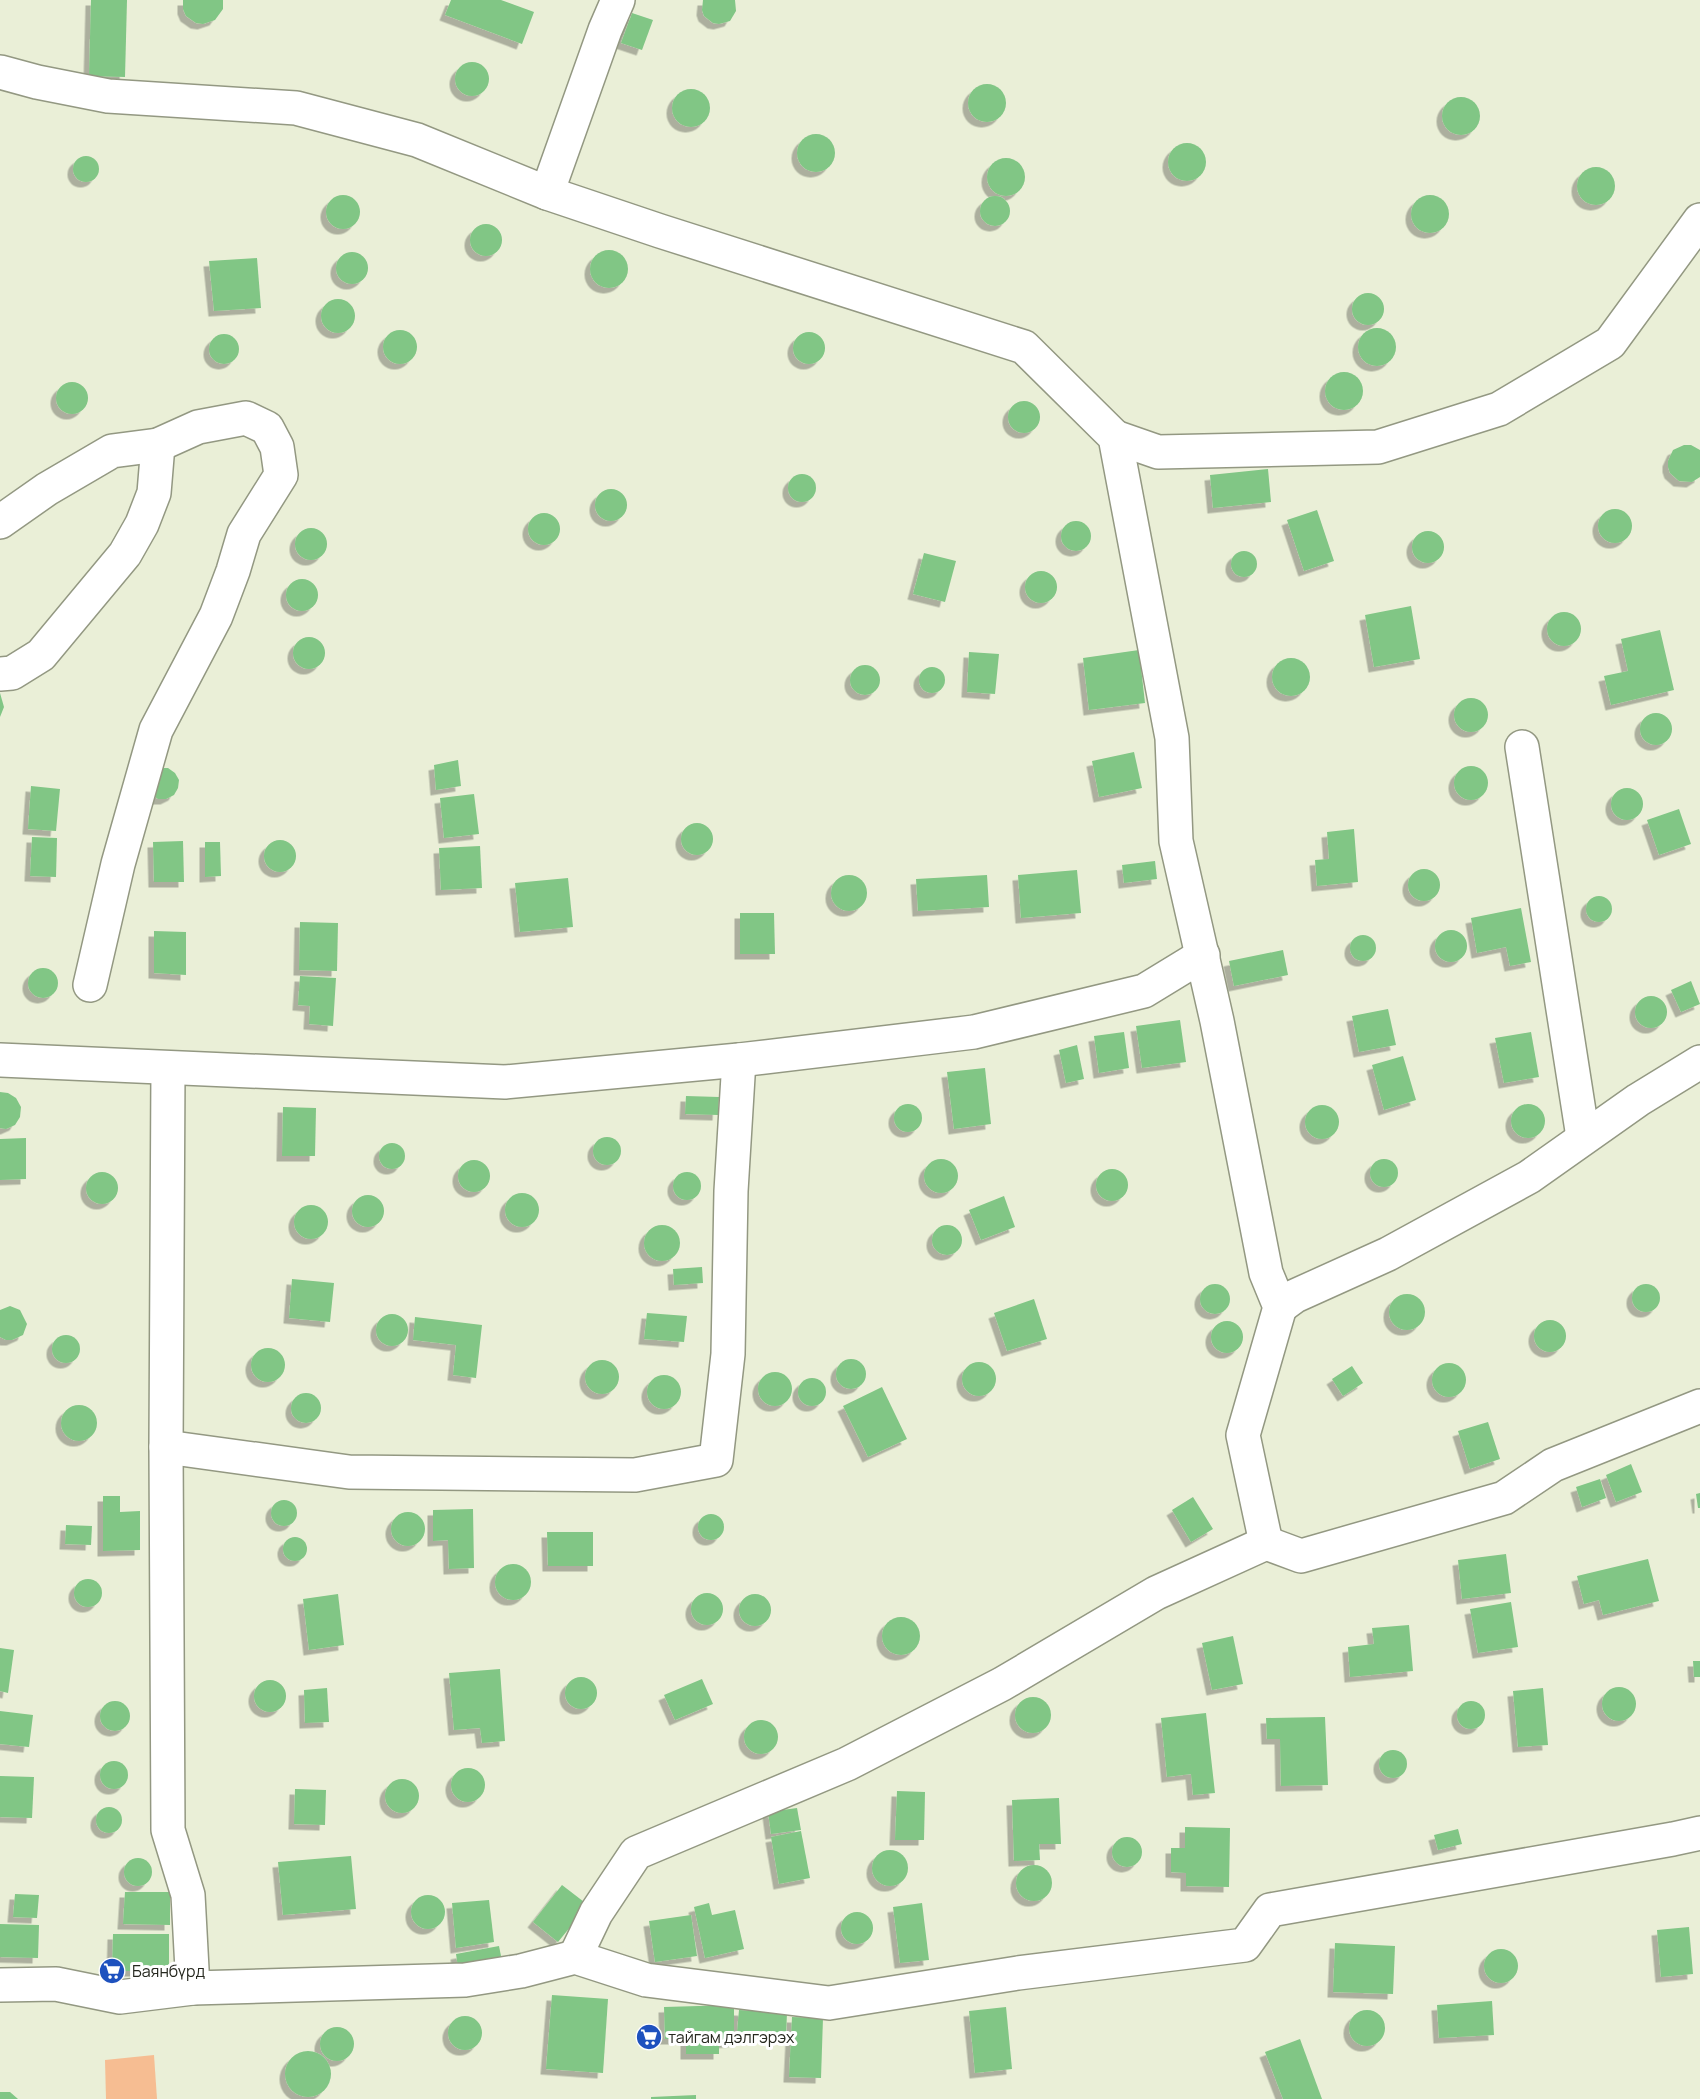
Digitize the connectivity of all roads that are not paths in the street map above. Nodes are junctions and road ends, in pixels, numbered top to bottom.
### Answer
1 (618, 0) edge
2 (0, 72) edge
3 (547, 193) junction
4 (1700, 220) edge
5 (1115, 437) junction
6 (158, 445) junction
7 (0, 522) edge
8 (0, 675) edge
9 (1522, 747) dead end
10 (1203, 955) junction
11 (90, 986) dead end
12 (0, 1060) edge
13 (739, 1060) junction
14 (1700, 1062) edge
15 (168, 1068) junction
16 (1583, 1137) junction
17 (1280, 1307) junction
18 (1700, 1406) edge
19 (166, 1447) junction
20 (1266, 1543) junction
21 (1700, 1833) edge
22 (575, 1957) junction
23 (0, 1985) edge
24 (193, 1988) junction

1 - 3 street
2 - 3 street
3 - 5 street
4 - 5 street
5 - 10 street
6 - 7 street
6 - 8 street
6 - 11 street
9 - 16 street
10 - 13 street
10 - 17 street
12 - 15 street
13 - 15 street
13 - 19 street
14 - 16 street
15 - 19 street
16 - 17 street
17 - 20 street
18 - 20 street
19 - 24 street
20 - 22 street
21 - 22 street
22 - 24 street
23 - 24 street

